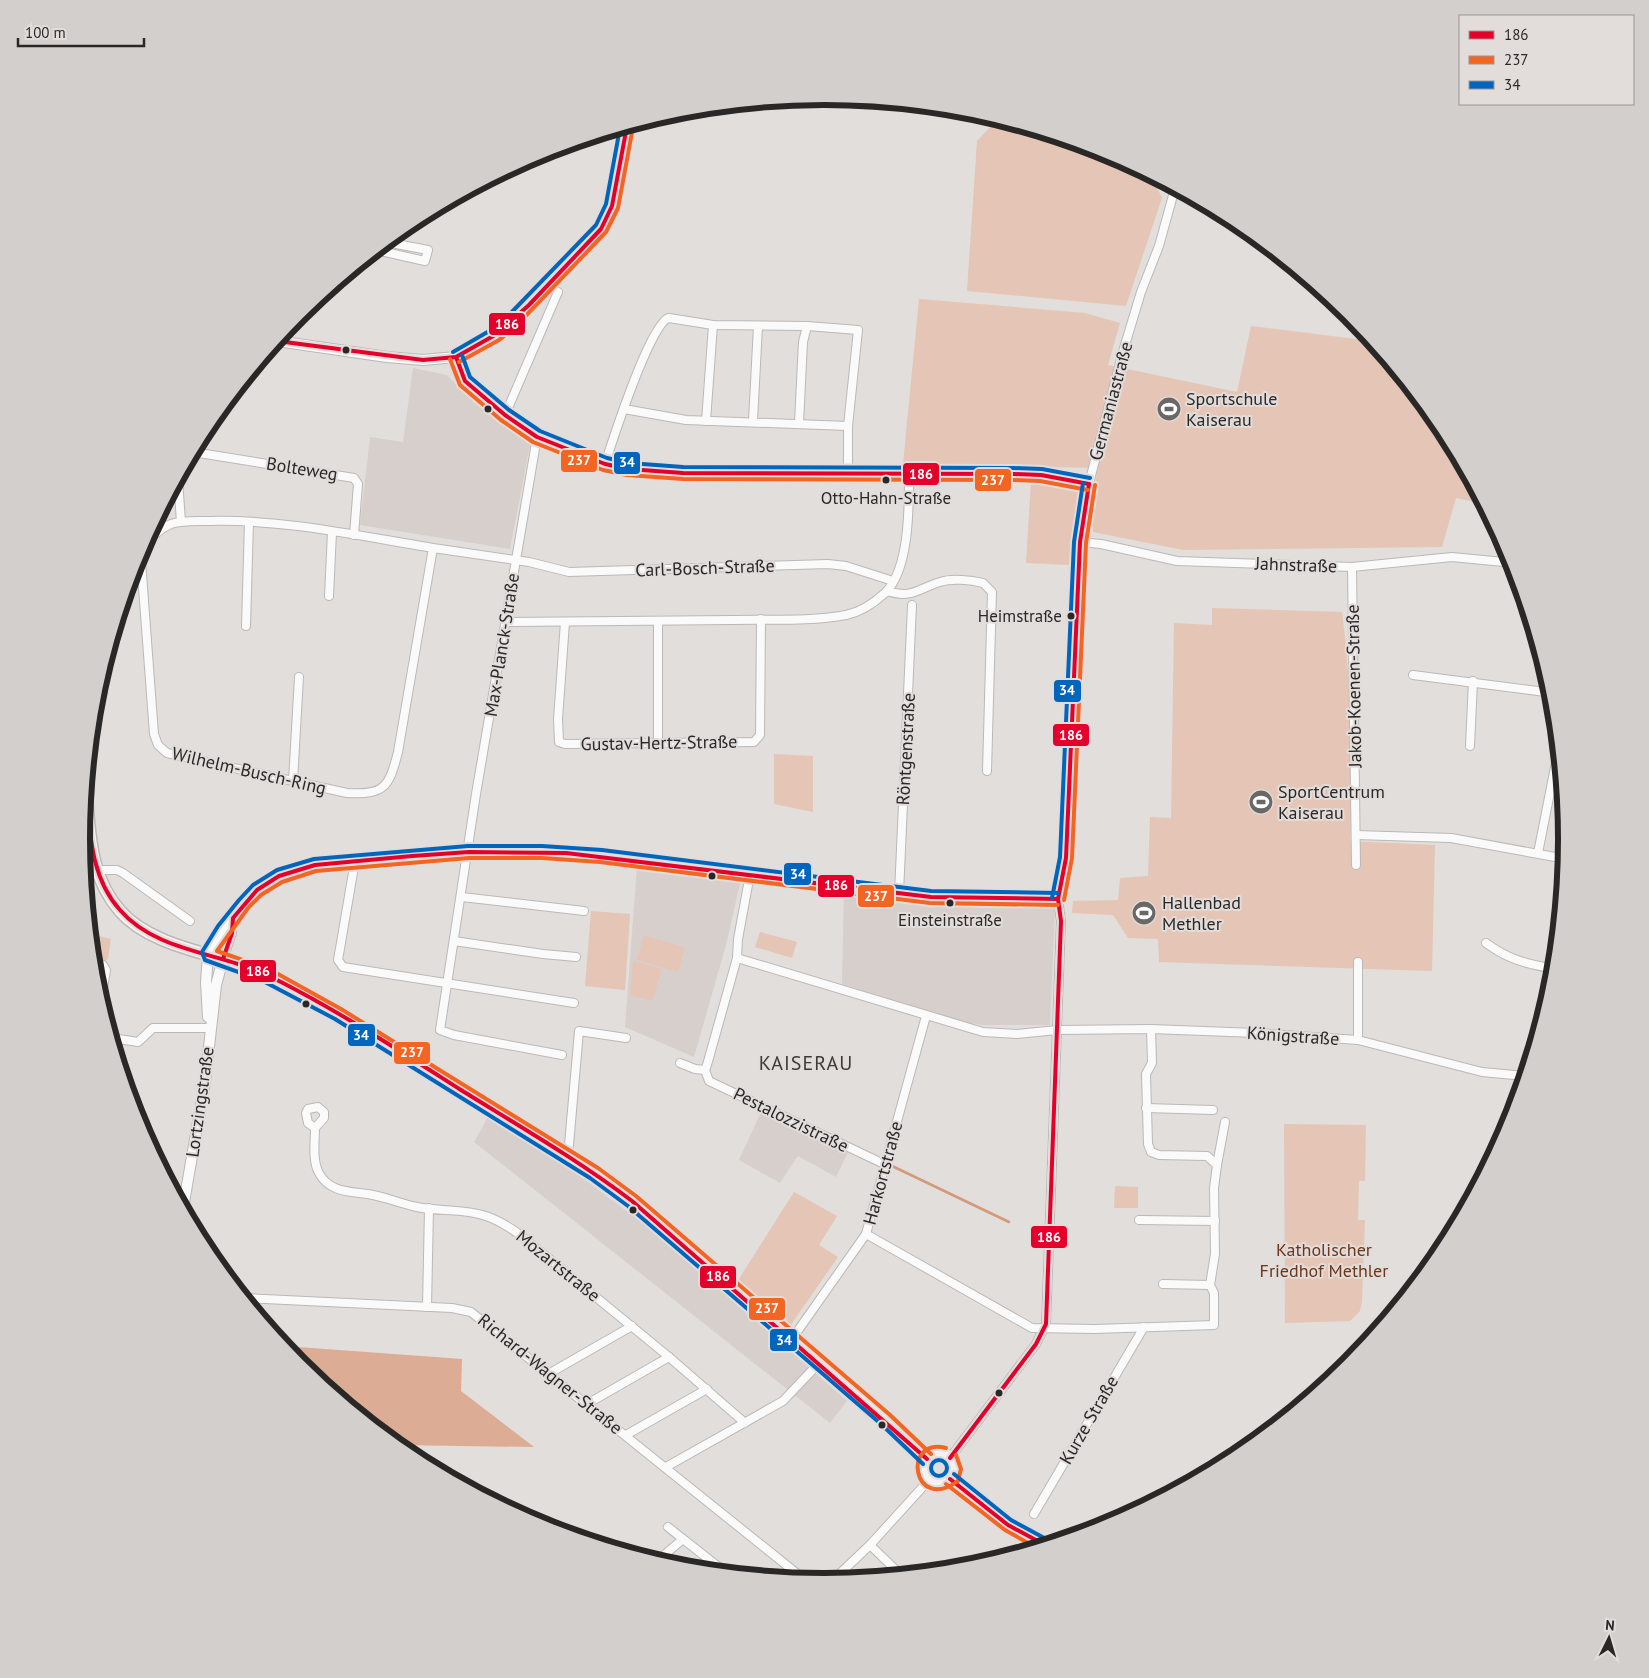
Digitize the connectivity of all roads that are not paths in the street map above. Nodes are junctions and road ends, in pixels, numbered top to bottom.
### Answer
1 (626, 132) edge
2 (1174, 193) edge
3 (394, 244) edge
4 (383, 252) edge
5 (558, 292) dead end
6 (713, 324) junction
7 (758, 326) junction
8 (807, 326) junction
9 (284, 342) edge
10 (456, 357) junction
11 (624, 409) junction
12 (505, 415) junction
13 (706, 421) junction
14 (753, 422) junction
15 (799, 423) junction
16 (848, 426) junction
17 (537, 437) junction
18 (200, 453) edge
19 (605, 464) junction
20 (848, 472) junction
21 (909, 472) junction
22 (1088, 484) junction
23 (179, 490) edge
24 (181, 522) junction
25 (249, 522) junction
26 (332, 532) junction
27 (157, 534) edge
28 (354, 535) junction
29 (1080, 542) junction
30 (433, 548) junction
31 (516, 560) junction
32 (1505, 562) edge
33 (1352, 567) junction
34 (142, 569) edge
35 (893, 581) junction
36 (887, 591) junction
37 (329, 596) dead end
38 (912, 605) dead end
39 (761, 619) junction
40 (658, 621) junction
41 (507, 622) junction
42 (565, 622) junction
43 (246, 626) dead end
44 (1413, 674) dead end
45 (299, 677) dead end
46 (1473, 681) junction
47 (1544, 692) edge
48 (658, 743) junction
49 (1470, 746) dead end
50 (1555, 768) edge
51 (987, 771) dead end
52 (293, 781) junction
53 (1356, 835) junction
54 (90, 844) edge
55 (469, 852) junction
56 (1538, 853) junction
57 (1558, 857) edge
58 (355, 861) junction
59 (1356, 864) dead end
60 (96, 870) junction
61 (750, 874) junction
62 (899, 893) junction
63 (462, 897) junction
64 (1058, 899) junction
65 (584, 911) dead end
66 (234, 918) junction
67 (190, 921) dead end
68 (454, 942) junction
69 (1486, 943) dead end
70 (208, 954) junction
71 (576, 957) dead end
72 (737, 958) junction
73 (223, 959) junction
74 (1358, 962) dead end
75 (101, 965) edge
76 (1547, 967) edge
77 (104, 982) edge
78 (447, 985) junction
79 (574, 1003) dead end
80 (926, 1016) junction
81 (210, 1027) junction
82 (1151, 1029) junction
83 (1057, 1030) junction
84 (626, 1038) dead end
85 (118, 1039) edge
86 (1358, 1040) junction
87 (562, 1055) dead end
88 (680, 1063) dead end
89 (706, 1070) junction
90 (1520, 1075) edge
91 (1146, 1108) junction
92 (1213, 1110) dead end
93 (1225, 1122) dead end
94 (315, 1128) dead end
95 (568, 1156) junction
96 (884, 1164) junction
97 (1217, 1165) junction
98 (185, 1199) edge
99 (427, 1206) junction
100 (1140, 1220) dead end
101 (1215, 1221) junction
102 (866, 1234) junction
103 (1163, 1284) dead end
104 (1210, 1285) junction
105 (252, 1298) edge
106 (427, 1307) junction
107 (632, 1326) junction
108 (1144, 1327) junction
109 (1044, 1330) junction
110 (792, 1339) junction
111 (669, 1357) junction
112 (819, 1362) junction
113 (550, 1373) junction
114 (707, 1389) junction
115 (587, 1404) junction
116 (745, 1423) junction
117 (626, 1435) junction
118 (950, 1458) junction
119 (927, 1459) junction
120 (666, 1468) junction
121 (950, 1479) junction
122 (930, 1480) junction
123 (1034, 1514) dead end
124 (668, 1527) dead end
125 (1029, 1537) junction
126 (683, 1539) junction
127 (1038, 1542) edge
128 (870, 1545) junction
129 (1026, 1545) edge
130 (664, 1555) edge
131 (716, 1565) edge
132 (895, 1570) edge
133 (795, 1573) edge
134 (840, 1573) edge

1 - 10 street
2 - 22 street, Germaniastraße
3 - 4 street
5 - 12 street
6 - 7 street
6 - 11 street
6 - 13 street
7 - 8 street
7 - 14 street
8 - 15 street
8 - 16 street
9 - 10 street
10 - 12 street
11 - 13 street
11 - 19 street
12 - 17 street
13 - 14 street
14 - 15 street
15 - 16 street
16 - 20 street
17 - 19 street
17 - 31 street, Max-Planck-Straße
18 - 28 street, Bolteweg
19 - 20 street
20 - 21 street
21 - 22 street
21 - 35 street
22 - 29 street, Germaniastraße
23 - 24 street
24 - 25 street, Wilhelm-Busch-Ring
24 - 27 street, Wilhelm-Busch-Ring
25 - 26 street, Wilhelm-Busch-Ring
25 - 43 street
26 - 28 street, Wilhelm-Busch-Ring
26 - 37 street
28 - 30 street, Wilhelm-Busch-Ring
29 - 33 street, Jahnstraße
29 - 64 street, Germaniastraße
30 - 31 street, Wilhelm-Busch-Ring
30 - 52 street, Wilhelm-Busch-Ring
31 - 35 street, Carl-Bosch-Straße
31 - 41 street, Max-Planck-Straße
32 - 33 street, Jahnstraße
33 - 53 street, Jakob-Koenen-Straße
34 - 52 street, Wilhelm-Busch-Ring
35 - 36 street
36 - 39 street
36 - 51 street
38 - 62 street, Röntgenstraße
39 - 40 street
39 - 48 street, Gustav-Hertz-Straße
40 - 42 street
40 - 48 street
41 - 42 street
41 - 55 street, Max-Planck-Straße
42 - 48 street, Gustav-Hertz-Straße
44 - 46 street
45 - 52 street
46 - 47 street
46 - 49 street
50 - 56 street
53 - 56 street
53 - 59 street, Jakob-Koenen-Straße
54 - 60 main road
55 - 58 street
55 - 61 street
55 - 63 street, Max-Planck-Straße
56 - 57 street
58 - 66 street
58 - 78 street
60 - 67 street
60 - 70 main road
61 - 62 street
61 - 72 street
62 - 64 street
63 - 65 street
63 - 68 street, Max-Planck-Straße
64 - 83 street, Germaniastraße
66 - 70 street
66 - 73 street
68 - 71 street
68 - 78 street, Max-Planck-Straße
69 - 76 street
70 - 73 main road
70 - 81 street, Lortzingstraße
72 - 80 street, Königstraße
72 - 89 street
73 - 81 street, Lortzingstraße
73 - 95 main road
74 - 86 street
75 - 77 street
78 - 79 street
78 - 87 street, Max-Planck-Straße
80 - 83 street, Königstraße
80 - 96 street, Harkortstraße
81 - 85 street
81 - 98 street, Lortzingstraße
82 - 83 street, Königstraße
82 - 86 street, Königstraße
82 - 91 street
83 - 109 street, Germaniastraße
84 - 95 street
86 - 90 street, Königstraße
88 - 89 street
89 - 96 street, Pestalozzistraße
91 - 92 street
91 - 97 street
93 - 97 street
94 - 99 street, Mozartstraße
95 - 110 main road
96 - 102 street, Harkortstraße
97 - 101 street
99 - 106 street
99 - 107 street, Mozartstraße
100 - 101 street
101 - 104 street
102 - 109 street
102 - 110 street, Harkortstraße
103 - 104 street
104 - 108 street
105 - 106 street, Richard-Wagner-Straße
106 - 113 street, Richard-Wagner-Straße
107 - 111 street, Mozartstraße
107 - 113 street
108 - 109 street
108 - 123 street, Kurze Straße
109 - 118 street, Germaniastraße
110 - 112 main road
111 - 114 street, Mozartstraße
111 - 115 street
112 - 116 street
112 - 119 main road
113 - 115 street, Richard-Wagner-Straße
114 - 116 street, Mozartstraße
114 - 117 street
115 - 117 street, Richard-Wagner-Straße
116 - 120 street
117 - 120 street, Richard-Wagner-Straße
118 - 119 main road
118 - 121 main road
119 - 122 main road
120 - 133 street, Richard-Wagner-Straße
121 - 122 main road
121 - 125 main road
122 - 128 street
124 - 126 street
125 - 127 main road
125 - 129 street
126 - 130 street
126 - 131 street
128 - 132 street
128 - 134 street

